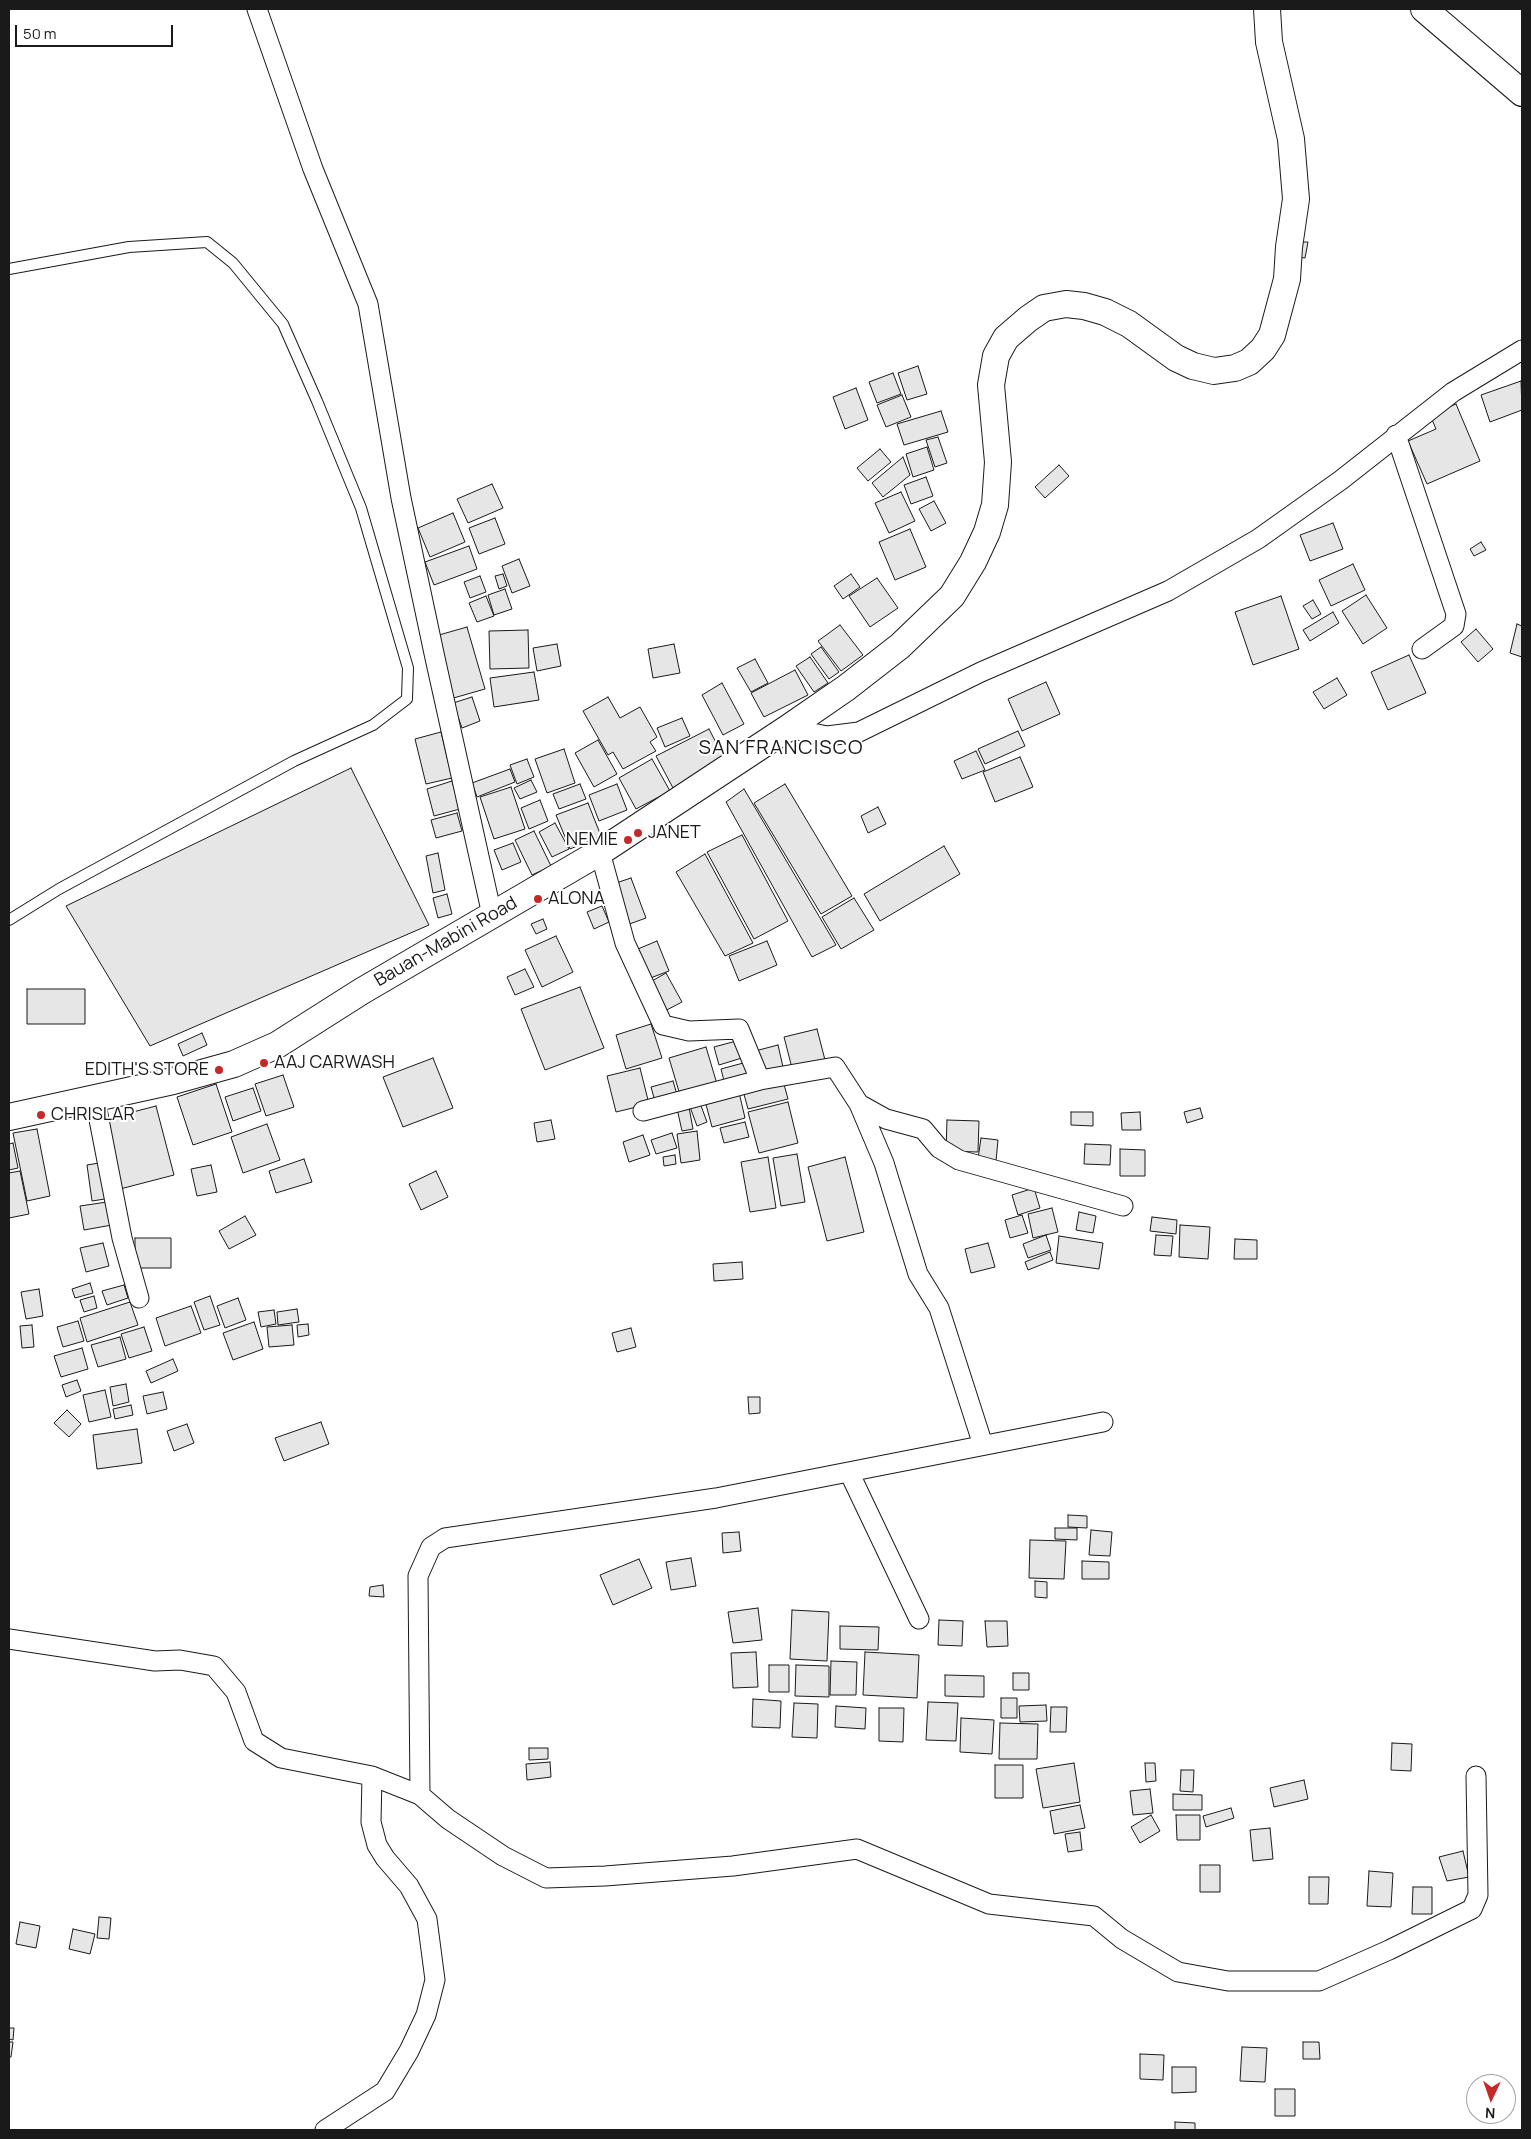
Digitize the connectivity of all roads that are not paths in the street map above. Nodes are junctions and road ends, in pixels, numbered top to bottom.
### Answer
1 (257, 9) edge
2 (1267, 9) edge
3 (1424, 9) edge
4 (1522, 93) edge
5 (9, 270) edge
6 (1522, 350) edge
7 (1396, 435) junction
8 (1422, 649) dead end
9 (788, 728) junction
10 (600, 852) junction
11 (492, 915) junction
12 (9, 920) edge
13 (760, 1080) junction
14 (95, 1099) junction
15 (859, 1104) junction
16 (642, 1111) dead end
17 (9, 1117) edge
18 (1123, 1206) dead end
19 (139, 1298) dead end
20 (1103, 1422) dead end
21 (983, 1445) junction
22 (849, 1472) junction
23 (919, 1619) dead end
24 (9, 1639) edge
25 (372, 1776) junction
26 (1476, 1776) dead end
27 (420, 1795) junction
28 (325, 2130) edge

1 - 11 street
2 - 9 main road, Bauan-Mabini Road
3 - 4 main road
5 - 12 lane
6 - 7 street
7 - 8 street
7 - 9 street
9 - 10 main road, Bauan-Mabini Road
10 - 11 main road, Bauan-Mabini Road
10 - 13 street
11 - 14 main road, Bauan-Mabini Road
13 - 15 street
13 - 16 street
14 - 17 main road, Bauan-Mabini Road
14 - 19 street
15 - 18 street
15 - 21 street
20 - 21 street
21 - 22 street
22 - 23 street
22 - 27 street
24 - 25 street
25 - 27 street
25 - 28 street
26 - 27 street

